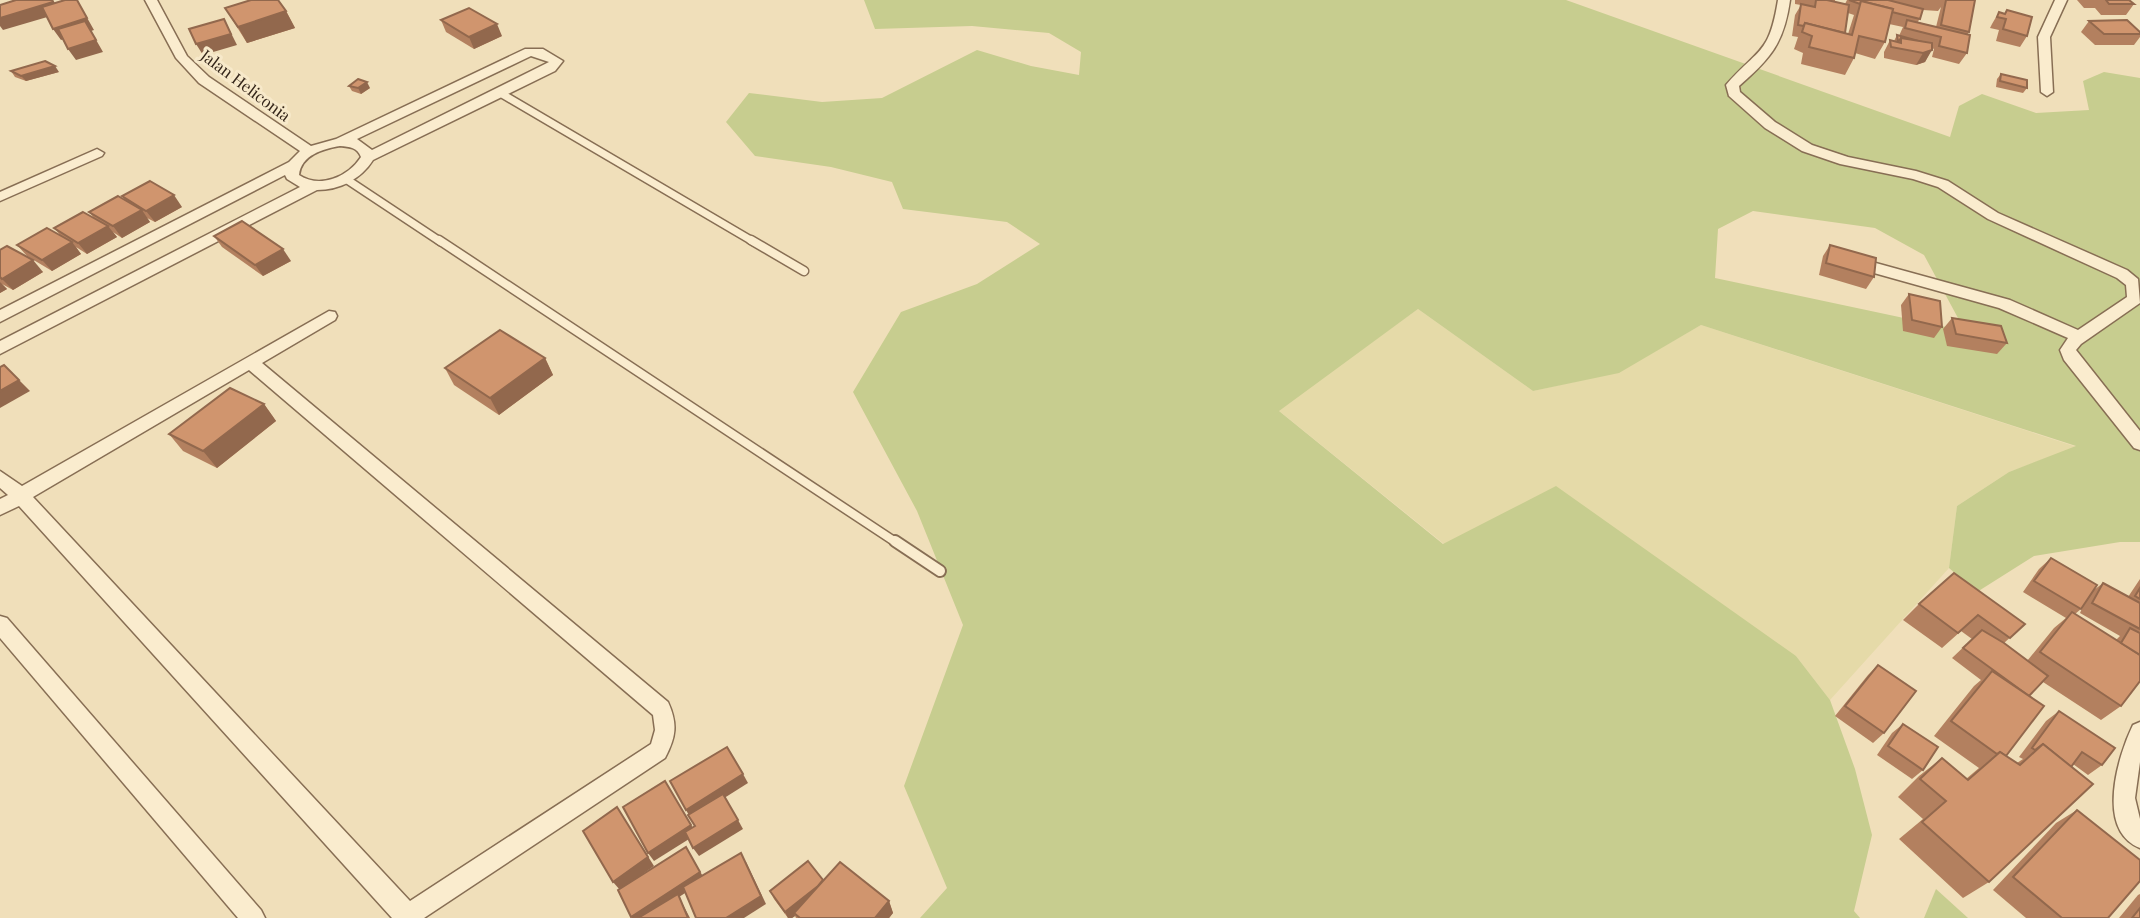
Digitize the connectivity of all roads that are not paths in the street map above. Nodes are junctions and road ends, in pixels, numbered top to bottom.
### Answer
1 (151, 0) edge
2 (1784, 0) edge
3 (2061, 0) edge
4 (2047, 92) dead end
5 (502, 94) junction
6 (340, 142) junction
7 (310, 151) junction
8 (97, 153) dead end
9 (368, 158) junction
10 (300, 178) junction
11 (346, 178) junction
12 (0, 197) edge
13 (1844, 260) edge
14 (804, 271) dead end
15 (330, 316) dead end
16 (0, 317) edge
17 (0, 327) edge
18 (2079, 337) junction
19 (0, 339) edge
20 (0, 348) edge
21 (250, 362) junction
22 (2140, 443) edge
23 (0, 478) edge
24 (20, 495) junction
25 (0, 508) edge
26 (940, 571) dead end
27 (0, 624) edge
28 (2140, 732) edge
29 (2140, 837) edge
30 (406, 917) edge
31 (253, 918) edge

1 - 7 street, Jalan Heliconia
2 - 18 street
3 - 4 street
5 - 6 street
5 - 9 street
5 - 14 lane
6 - 7 street
6 - 9 street
7 - 10 street
8 - 12 street
9 - 11 street
10 - 11 street
10 - 16 street
10 - 17 street
10 - 19 street
10 - 20 street
11 - 26 lane
13 - 18 street
15 - 21 street
18 - 22 street
21 - 24 street
21 - 30 street
23 - 24 street
24 - 25 street
24 - 30 street
27 - 31 street
28 - 29 street

